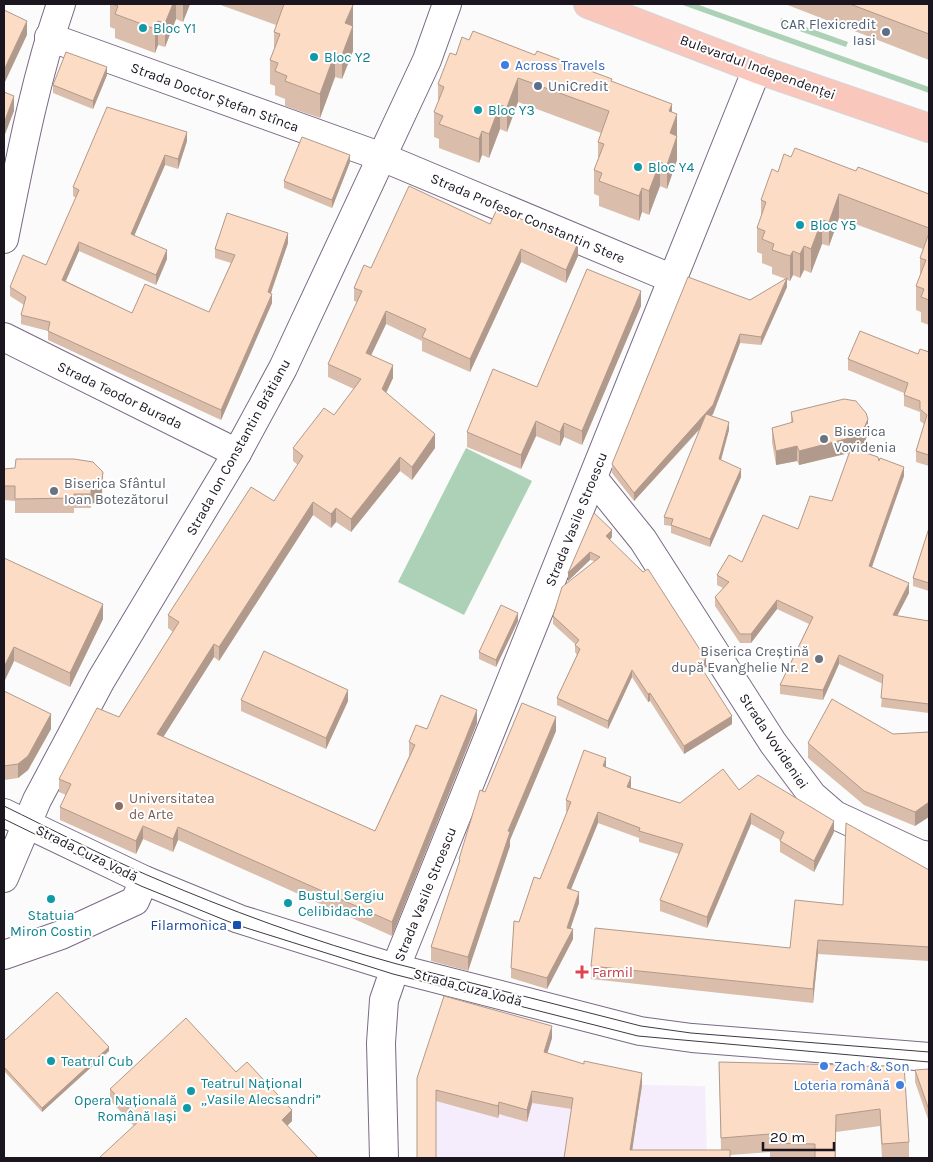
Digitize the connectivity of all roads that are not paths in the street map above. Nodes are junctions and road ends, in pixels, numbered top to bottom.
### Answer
1 (61, 4) edge
2 (446, 4) edge
3 (588, 4) edge
4 (50, 37) junction
5 (757, 69) junction
6 (929, 128) edge
7 (382, 157) junction
8 (4, 239) edge
9 (674, 279) junction
10 (4, 337) edge
11 (237, 453) junction
12 (593, 478) junction
13 (16, 818) edge
14 (929, 856) edge
15 (4, 878) edge
16 (144, 880) junction
17 (4, 955) edge
18 (395, 968) junction
19 (929, 1057) edge
20 (384, 1158) edge

1 - 4 street
2 - 7 street, Strada Ion Constantin Brătianu
3 - 5 main road, Bulevardul Independenței
4 - 7 street, Strada Doctor Ștefan Stînca
4 - 8 street
5 - 6 main road, Bulevardul Independenței
5 - 9 street, Strada Vasile Stroescu
7 - 9 street, Strada Profesor Constantin Stere
7 - 11 street, Strada Ion Constantin Brătianu
9 - 12 street, Strada Vasile Stroescu
10 - 11 street, Strada Teodor Burada
11 - 13 street, Strada Ion Constantin Brătianu
12 - 14 street, Strada Vovideniei
12 - 18 street, Strada Vasile Stroescu
13 - 15 street, Strada Ion Constantin Brătianu
13 - 16 street, Strada Cuza Vodă
16 - 17 street
16 - 18 street, Strada Cuza Vodă
18 - 19 street, Strada Cuza Vodă
18 - 20 street, Strada Vasile Stroescu

